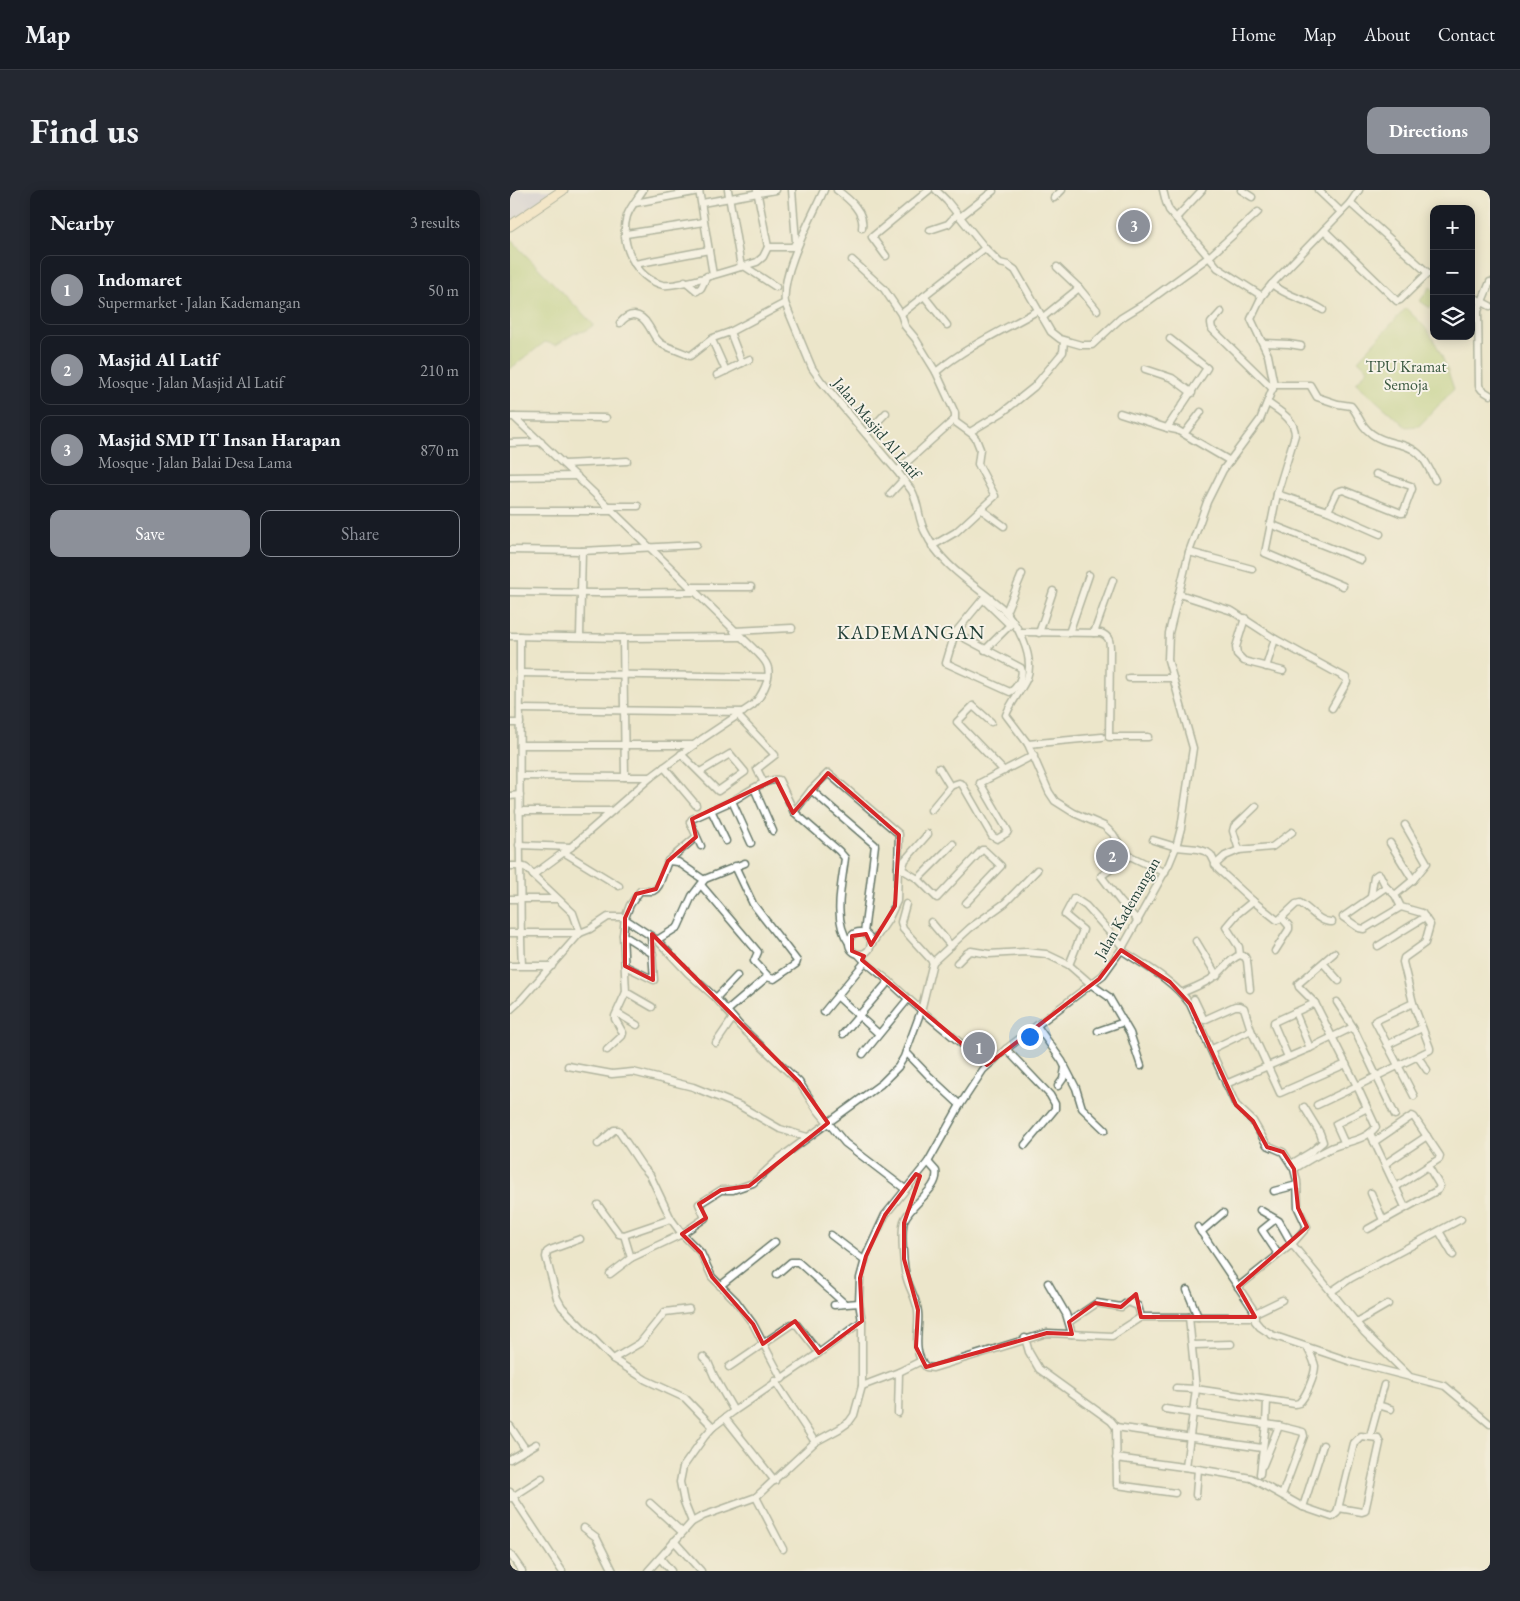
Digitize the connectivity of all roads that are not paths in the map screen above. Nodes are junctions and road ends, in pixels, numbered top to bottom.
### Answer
1 (563, 190) edge
2 (643, 190) edge
3 (728, 190) edge
4 (776, 190) edge
5 (792, 190) edge
6 (824, 190) edge
7 (837, 190) edge
8 (929, 190) edge
9 (936, 190) edge
10 (1062, 190) edge
11 (1163, 190) edge
12 (1202, 190) edge
13 (1242, 190) edge
14 (1318, 190) edge
15 (1359, 190) edge
16 (699, 191) edge
17 (993, 191) edge
18 (758, 192) edge
19 (672, 193) edge
20 (1252, 197) dead end
21 (729, 198) junction
22 (1054, 198) dead end
23 (635, 203) junction
24 (702, 203) junction
25 (1350, 203) junction
26 (1258, 212) dead end
27 (1341, 212) junction
28 (958, 215) junction
29 (1176, 218) junction
30 (704, 222) junction
31 (510, 226) edge
32 (862, 228) dead end
33 (930, 230) dead end
34 (1324, 230) junction
35 (626, 234) junction
36 (768, 247) junction
37 (985, 248) junction
38 (709, 250) junction
39 (886, 256) dead end
40 (1209, 257) junction
41 (852, 260) dead end
42 (635, 264) junction
43 (742, 267) junction
44 (1057, 267) dead end
45 (1430, 273) edge
46 (1430, 275) edge
47 (710, 276) junction
48 (685, 282) junction
49 (1490, 282) edge
50 (1272, 284) junction
51 (776, 287) dead end
52 (1079, 288) junction
53 (924, 296) junction
54 (1262, 296) junction
55 (1475, 298) edge
56 (1481, 301) junction
57 (785, 303) junction
58 (1490, 306) edge
59 (1037, 310) junction
60 (1098, 310) dead end
61 (1323, 310) dead end
62 (1221, 312) dead end
63 (901, 314) junction
64 (1042, 318) junction
65 (620, 323) dead end
66 (947, 325) dead end
67 (730, 332) junction
68 (1170, 339) dead end
69 (1064, 340) junction
70 (713, 342) dead end
71 (1264, 343) junction
72 (1301, 346) dead end
73 (750, 359) dead end
74 (742, 363) junction
75 (1145, 369) dead end
76 (726, 371) junction
77 (936, 372) junction
78 (717, 375) dead end
79 (1273, 387) junction
80 (1192, 393) junction
81 (1490, 395) edge
82 (1268, 403) junction
83 (1201, 412) dead end
84 (886, 413) dead end
85 (1120, 413) dead end
86 (512, 417) edge
87 (606, 418) dead end
88 (954, 421) junction
89 (1167, 428) junction
90 (970, 432) junction
91 (866, 434) junction
92 (1184, 434) junction
93 (541, 442) junction
94 (510, 443) edge
95 (627, 461) dead end
96 (1230, 462) junction
97 (564, 464) junction
98 (897, 471) junction
99 (1376, 474) dead end
100 (577, 476) junction
101 (510, 478) edge
102 (903, 480) junction
103 (1435, 480) dead end
104 (890, 494) dead end
105 (1277, 494) junction
106 (607, 506) junction
107 (638, 506) dead end
108 (982, 510) junction
109 (510, 511) edge
110 (612, 511) junction
111 (1328, 511) junction
112 (1270, 524) junction
113 (1004, 526) dead end
114 (1380, 534) dead end
115 (696, 545) dead end
116 (932, 546) junction
117 (650, 548) junction
118 (510, 550) edge
119 (582, 551) junction
120 (1190, 552) junction
121 (1361, 560) dead end
122 (1252, 569) dead end
123 (1022, 574) dead end
124 (1090, 575) dead end
125 (1113, 580) dead end
126 (1343, 586) dead end
127 (751, 587) dead end
128 (693, 589) junction
129 (1052, 591) dead end
130 (510, 592) edge
131 (582, 593) junction
132 (1179, 594) junction
133 (1006, 612) junction
134 (1245, 618) junction
135 (1012, 623) junction
136 (792, 628) dead end
137 (734, 631) junction
138 (1020, 632) junction
139 (955, 633) junction
140 (1039, 633) junction
141 (1069, 633) junction
142 (1094, 633) junction
143 (510, 636) edge
144 (520, 636) junction
145 (580, 636) junction
146 (740, 637) junction
147 (623, 638) junction
148 (1275, 639) junction
149 (985, 650) junction
150 (1266, 667) junction
151 (1283, 671) dead end
152 (520, 673) junction
153 (623, 674) junction
154 (768, 677) junction
155 (1128, 678) dead end
156 (1172, 678) junction
157 (1332, 708) dead end
158 (520, 709) junction
159 (623, 710) junction
160 (742, 716) junction
161 (991, 722) dead end
162 (510, 723) edge
163 (520, 723) junction
164 (1102, 737) dead end
165 (1148, 737) dead end
166 (624, 744) junction
167 (1028, 744) junction
168 (520, 745) junction
169 (694, 745) junction
170 (681, 754) junction
171 (1034, 755) junction
172 (664, 767) junction
173 (939, 768) dead end
174 (1004, 771) junction
175 (700, 772) junction
176 (520, 776) junction
177 (625, 777) junction
178 (651, 777) junction
179 (764, 783) junction
180 (950, 787) junction
181 (754, 788) junction
182 (811, 790) junction
183 (510, 796) edge
184 (520, 796) junction
185 (732, 800) junction
186 (696, 805) dead end
187 (1256, 806) dead end
188 (711, 810) junction
189 (931, 810) dead end
190 (519, 811) junction
191 (612, 811) junction
192 (794, 812) junction
193 (1405, 824) dead end
194 (510, 831) edge
195 (519, 831) junction
196 (773, 831) dead end
197 (1292, 832) dead end
198 (928, 834) dead end
199 (696, 837) junction
200 (1153, 840) dead end
201 (726, 841) dead end
202 (751, 843) dead end
203 (1390, 843) dead end
204 (953, 844) dead end
205 (519, 845) junction
206 (702, 846) dead end
207 (571, 847) junction
208 (1176, 847) junction
209 (1238, 850) junction
210 (565, 853) junction
211 (1130, 856) junction
212 (668, 861) junction
213 (745, 863) dead end
214 (1215, 865) junction
215 (510, 866) edge
216 (522, 866) junction
217 (735, 866) junction
218 (900, 868) junction
219 (1037, 870) dead end
220 (1165, 873) junction
221 (533, 875) junction
222 (918, 879) junction
223 (1413, 880) junction
224 (702, 883) junction
225 (618, 886) dead end
226 (1386, 888) junction
227 (1395, 895) junction
228 (1371, 897) junction
229 (510, 899) edge
230 (520, 899) junction
231 (556, 899) junction
232 (1253, 901) junction
233 (966, 903) dead end
234 (906, 904) dead end
235 (1401, 907) junction
236 (621, 917) junction
237 (1425, 917) junction
238 (1282, 918) junction
239 (1138, 921) junction
240 (931, 922) dead end
241 (1332, 922) dead end
242 (510, 933) edge
243 (520, 933) junction
244 (580, 933) junction
245 (864, 933) junction
246 (623, 936) junction
247 (654, 938) junction
248 (1196, 941) dead end
249 (849, 943) junction
250 (871, 945) junction
251 (951, 946) junction
252 (1378, 946) dead end
253 (1122, 948) junction
254 (1275, 952) dead end
255 (1334, 953) dead end
256 (653, 954) junction
257 (859, 954) junction
258 (1240, 955) junction
259 (865, 962) junction
260 (932, 962) junction
261 (957, 963) dead end
262 (1323, 963) junction
263 (522, 965) junction
264 (1069, 965) junction
265 (510, 966) edge
266 (552, 966) junction
267 (625, 966) junction
268 (737, 976) dead end
269 (1216, 976) junction
270 (767, 977) junction
271 (889, 981) junction
272 (1339, 981) dead end
273 (1092, 985) junction
274 (1250, 989) dead end
275 (626, 992) junction
276 (1181, 992) junction
277 (837, 996) junction
278 (716, 998) junction
279 (908, 999) junction
280 (1194, 999) dead end
281 (510, 1000) edge
282 (521, 1000) junction
283 (1337, 1002) dead end
284 (1315, 1003) junction
285 (1413, 1003) junction
286 (652, 1007) dead end
287 (510, 1010) edge
288 (727, 1011) junction
289 (921, 1011) junction
290 (824, 1012) dead end
291 (1295, 1012) junction
292 (617, 1013) junction
293 (858, 1016) junction
294 (733, 1018) junction
295 (1124, 1022) junction
296 (637, 1025) dead end
297 (1037, 1026) junction
298 (1352, 1027) junction
299 (1422, 1028) junction
300 (1098, 1030) dead end
301 (1251, 1030) junction
302 (843, 1034) dead end
303 (879, 1034) junction
304 (1333, 1037) junction
305 (716, 1044) dead end
306 (1388, 1045) junction
307 (1214, 1048) dead end
308 (1310, 1048) junction
309 (1006, 1049) junction
310 (607, 1050) dead end
311 (906, 1052) junction
312 (863, 1054) dead end
313 (1418, 1056) junction
314 (1288, 1057) junction
315 (1346, 1064) junction
316 (988, 1065) junction
317 (568, 1066) dead end
318 (1141, 1066) dead end
319 (1268, 1066) junction
320 (1398, 1066) junction
321 (1065, 1068) junction
322 (1427, 1070) dead end
323 (1376, 1077) junction
324 (1226, 1084) junction
325 (1058, 1086) dead end
326 (1357, 1086) junction
327 (1414, 1096) dead end
328 (960, 1104) junction
329 (1317, 1105) dead end
330 (1304, 1107) dead end
331 (1367, 1108) junction
332 (1394, 1115) dead end
333 (828, 1123) junction
334 (1105, 1130) dead end
335 (1370, 1133) junction
336 (1427, 1136) junction
337 (807, 1137) junction
338 (1374, 1142) junction
339 (598, 1144) dead end
340 (1345, 1144) junction
341 (1025, 1145) dead end
342 (928, 1162) junction
343 (1385, 1164) junction
344 (1292, 1166) junction
345 (1428, 1166) junction
346 (1297, 1185) junction
347 (1396, 1187) junction
348 (905, 1189) junction
349 (1274, 1191) dead end
350 (1370, 1193) dead end
351 (598, 1205) dead end
352 (1405, 1207) junction
353 (1260, 1210) dead end
354 (1223, 1213) dead end
355 (672, 1219) junction
356 (1461, 1219) dead end
357 (1383, 1220) junction
358 (1272, 1222) dead end
359 (1368, 1229) dead end
360 (1439, 1231) junction
361 (682, 1234) junction
362 (624, 1235) junction
363 (831, 1236) dead end
364 (580, 1239) dead end
365 (776, 1242) dead end
366 (1292, 1244) junction
367 (1278, 1254) junction
368 (1453, 1255) dead end
369 (631, 1258) junction
370 (865, 1261) junction
371 (610, 1274) dead end
372 (777, 1274) dead end
373 (1048, 1282) dead end
374 (720, 1286) junction
375 (1238, 1287) junction
376 (1187, 1290) dead end
377 (1332, 1291) junction
378 (1282, 1300) dead end
379 (844, 1303) junction
380 (859, 1303) junction
381 (1388, 1304) dead end
382 (834, 1305) dead end
383 (689, 1309) dead end
384 (1255, 1315) junction
385 (1141, 1317) junction
386 (1189, 1317) junction
387 (1198, 1317) junction
388 (862, 1321) junction
389 (1069, 1322) junction
390 (1357, 1322) junction
391 (1072, 1334) junction
392 (1025, 1338) junction
393 (762, 1344) junction
394 (1231, 1344) dead end
395 (1193, 1346) junction
396 (1307, 1347) junction
397 (818, 1353) junction
398 (703, 1357) dead end
399 (613, 1359) junction
400 (921, 1362) junction
401 (729, 1367) dead end
402 (899, 1372) junction
403 (1409, 1376) junction
404 (779, 1380) junction
405 (1384, 1385) dead end
406 (862, 1386) junction
407 (1176, 1388) dead end
408 (1196, 1388) junction
409 (1267, 1400) junction
410 (1378, 1405) junction
411 (1165, 1409) dead end
412 (1391, 1409) dead end
413 (734, 1411) junction
414 (898, 1413) dead end
415 (1193, 1414) junction
416 (725, 1418) junction
417 (1266, 1424) junction
418 (1490, 1424) edge
419 (510, 1426) edge
420 (1279, 1426) junction
421 (713, 1427) junction
422 (1116, 1427) junction
423 (1370, 1436) junction
424 (1190, 1438) junction
425 (816, 1442) junction
426 (536, 1444) dead end
427 (1322, 1445) dead end
428 (1262, 1448) junction
429 (526, 1450) junction
430 (1116, 1458) junction
431 (510, 1459) edge
432 (1186, 1467) junction
433 (1198, 1469) junction
434 (1258, 1477) junction
435 (542, 1478) dead end
436 (774, 1480) junction
437 (1174, 1493) dead end
438 (1196, 1495) dead end
439 (1282, 1495) junction
440 (511, 1496) edge
441 (756, 1497) junction
442 (650, 1503) dead end
443 (1303, 1507) junction
444 (1339, 1508) junction
445 (692, 1522) junction
446 (584, 1528) dead end
447 (682, 1532) junction
448 (674, 1541) junction
449 (783, 1549) dead end
450 (510, 1554) edge
451 (660, 1558) junction
452 (522, 1571) edge
453 (562, 1571) edge
454 (613, 1571) edge
455 (648, 1571) edge
456 (671, 1571) edge
457 (700, 1571) edge

1 - 31 main road
2 - 23 street
3 - 21 street
4 - 18 street
5 - 36 street
6 - 57 street, Jalan Masjid Al Latif
7 - 32 street
8 - 39 street
9 - 28 street
10 - 22 street
11 - 29 street
12 - 29 street
13 - 20 street
14 - 27 street
15 - 25 street, Jalan Kademangan
16 - 19 street
16 - 24 street
17 - 28 street
18 - 21 street
18 - 36 street
19 - 23 street
21 - 24 street
21 - 43 street
23 - 35 street
24 - 30 street
25 - 27 street, Jalan Kademangan
25 - 45 street
26 - 40 street
27 - 34 street, Jalan Kademangan
28 - 33 street
28 - 37 street
29 - 40 street
30 - 35 street
30 - 38 street
34 - 46 street
34 - 50 street, Jalan Kademangan
35 - 42 street
36 - 43 street
37 - 53 street
37 - 59 street
38 - 42 street
38 - 47 street
40 - 54 street
40 - 69 street
41 - 63 street
42 - 48 street
43 - 47 street
43 - 51 street
44 - 52 street
47 - 48 street
47 - 48 street
49 - 56 street
50 - 54 street, Jalan Kademangan
50 - 61 street
52 - 60 street
52 - 64 street
53 - 63 street
53 - 66 street
54 - 71 street, Jalan Kademangan
55 - 56 street
56 - 58 street
56 - 81 street
57 - 67 street
57 - 91 street, Jalan Masjid Al Latif
59 - 64 street
59 - 77 street
62 - 79 street
63 - 77 street
64 - 69 street
65 - 67 street
67 - 74 street
68 - 80 street
69 - 90 street
70 - 76 street
71 - 72 street
71 - 79 street, Jalan Kademangan
73 - 74 street
74 - 76 street
75 - 80 street
76 - 78 street
77 - 88 street
79 - 82 street, Jalan Kademangan
79 - 103 street
80 - 89 street
82 - 96 street, Jalan Kademangan
82 - 105 street
83 - 92 street
84 - 91 street
85 - 89 street
86 - 87 street
86 - 93 street
88 - 90 street
88 - 98 street
89 - 92 street
90 - 108 street
91 - 98 street, Jalan Masjid Al Latif
92 - 96 street
93 - 94 street
93 - 97 street
95 - 97 street
96 - 120 street, Jalan Kademangan
97 - 100 street
98 - 102 street, Jalan Masjid Al Latif
99 - 111 street
100 - 101 street
100 - 106 street
102 - 104 street
102 - 116 street, Jalan Masjid Al Latif
105 - 111 street
105 - 112 street
106 - 107 street
106 - 110 street
108 - 113 street
108 - 116 street
109 - 110 street
110 - 117 street
111 - 114 street
112 - 121 street
112 - 126 street
115 - 117 street
116 - 133 street, Jalan Masjid Al Latif
117 - 119 street
117 - 128 street
118 - 119 street
119 - 131 street
120 - 122 street
120 - 132 street, Jalan Kademangan
123 - 133 street
124 - 141 street
125 - 142 street
127 - 128 street
128 - 131 street
128 - 137 street
129 - 140 street
130 - 131 street
131 - 145 street
132 - 134 street
132 - 156 street, Jalan Kademangan
133 - 135 street, Jalan Masjid Al Latif
134 - 148 street
134 - 150 street
135 - 138 street, Jalan Masjid Al Latif
135 - 139 street
135 - 149 street
136 - 137 street
137 - 146 street
138 - 140 street
138 - 167 street, Jalan Masjid Al Latif
139 - 149 street
139 - 149 street
140 - 141 street
141 - 142 street
142 - 165 street
143 - 144 street
144 - 145 street
144 - 152 street
145 - 147 street
146 - 147 street
146 - 154 street
147 - 153 street
148 - 150 street
148 - 157 street
150 - 151 street
152 - 153 street
152 - 158 street
153 - 154 street
153 - 159 street
154 - 160 street
155 - 156 street
156 - 208 street, Jalan Kademangan
158 - 159 street
158 - 163 street
159 - 160 street
159 - 166 street
160 - 169 street
160 - 179 street
161 - 174 street
162 - 163 street
163 - 168 street
164 - 167 street
166 - 168 street
166 - 169 street
166 - 177 street
167 - 171 street, Jalan Masjid Al Latif
168 - 176 street
169 - 170 street
170 - 172 street
170 - 175 street
171 - 174 street
171 - 211 street, Jalan Masjid Al Latif
172 - 178 street
172 - 186 street
173 - 180 street
174 - 180 street
175 - 175 street
176 - 177 street
176 - 184 street
177 - 178 street
178 - 191 street
179 - 181 street
179 - 192 street
180 - 189 street
181 - 185 street
181 - 196 street
182 - 192 street
182 - 218 street
182 - 245 street
183 - 184 street
184 - 190 street
185 - 188 street
185 - 202 street
187 - 209 street
188 - 199 street
188 - 201 street
190 - 191 street
190 - 195 street
191 - 207 street
192 - 249 street
193 - 223 street
194 - 195 street
195 - 205 street
197 - 209 street
198 - 218 street
199 - 206 street
199 - 212 street
200 - 208 street
203 - 223 street
204 - 222 street
205 - 207 street
205 - 216 street
207 - 210 street
208 - 214 street
208 - 220 street, Jalan Kademangan
209 - 214 street
210 - 221 street
210 - 225 street
211 - 220 street, Jalan Masjid Al Latif
211 - 239 street
212 - 224 street
212 - 236 street
213 - 217 street
214 - 232 street
215 - 216 street
216 - 221 street
216 - 230 street
217 - 224 street
217 - 270 street
218 - 222 street
218 - 250 street
219 - 251 street
220 - 239 street, Jalan Kademangan
221 - 231 street
222 - 233 street
223 - 227 street
224 - 247 street
224 - 270 street
226 - 227 street
226 - 228 street
226 - 228 street
227 - 235 street
228 - 235 street
229 - 230 street
230 - 231 street
230 - 243 street
231 - 244 street
232 - 238 street
232 - 258 street
234 - 260 street
235 - 237 street
236 - 244 street
236 - 246 street
236 - 247 street
237 - 252 street
237 - 285 street
238 - 241 street
238 - 254 street
239 - 253 street, Jalan Kademangan
240 - 251 street
242 - 243 street
243 - 244 street
243 - 263 street
244 - 266 street
245 - 249 street
245 - 250 street
246 - 256 street
246 - 267 street
247 - 256 street
247 - 278 street
248 - 269 street
249 - 257 street
250 - 257 street
251 - 260 street
253 - 264 street
253 - 273 street, Jalan Kademangan
253 - 276 street
255 - 262 street
256 - 267 street
257 - 259 street
258 - 269 street
258 - 274 street
259 - 271 street
259 - 277 street
260 - 289 street
261 - 264 street
262 - 272 street
262 - 284 street
263 - 265 street
263 - 266 street
264 - 273 street
266 - 282 street
267 - 275 street
268 - 278 street
269 - 276 street
270 - 288 street
271 - 279 street
271 - 293 street
273 - 295 street
273 - 297 street, Jalan Kademangan
275 - 286 street
275 - 292 street
276 - 324 street
277 - 290 street
277 - 293 street
278 - 288 street
279 - 289 street
279 - 303 street
280 - 301 street
281 - 282 street
282 - 287 street
283 - 298 street
284 - 291 street
284 - 304 street
285 - 299 street
285 - 306 street
288 - 294 street
289 - 311 street
289 - 316 street
291 - 308 street
291 - 314 street
292 - 296 street
292 - 310 street
293 - 302 street
293 - 303 street
294 - 305 street
294 - 333 street
295 - 300 street
295 - 318 street
297 - 309 street, Jalan Kademangan
297 - 321 street
298 - 304 street
298 - 323 street
299 - 306 street
299 - 313 street
301 - 307 street
301 - 319 street
303 - 312 street
304 - 308 street
304 - 315 street
306 - 320 street
308 - 314 street
309 - 316 street, Jalan Kademangan
309 - 341 street
311 - 328 street
311 - 333 street
313 - 320 street
313 - 322 street
314 - 319 street
315 - 319 street
315 - 326 street
316 - 328 street, Jalan Kademangan
317 - 337 street
319 - 324 street
320 - 323 street
320 - 327 street
321 - 325 street
321 - 334 street
323 - 326 street
323 - 332 street
324 - 344 street
326 - 329 street
326 - 331 street
328 - 342 street, Jalan Kademangan
330 - 344 street
331 - 335 street
331 - 340 street
333 - 337 street
333 - 348 street
335 - 338 street
335 - 340 street
336 - 338 street
336 - 343 street
336 - 345 street
337 - 361 street
338 - 343 street
339 - 355 street
340 - 344 street
342 - 348 street, Jalan Kademangan
342 - 400 street
343 - 347 street
344 - 346 street
345 - 347 street
345 - 352 street
346 - 349 street
346 - 366 street
347 - 352 street
348 - 370 street, Jalan Kademangan
350 - 357 street
351 - 362 street
352 - 357 street
353 - 366 street
354 - 375 street
355 - 361 street
355 - 362 street
356 - 360 street
357 - 359 street
358 - 367 street
360 - 368 street
360 - 377 street
361 - 369 street
361 - 374 street
362 - 369 street
363 - 370 street
364 - 399 street
365 - 374 street
366 - 367 street
366 - 377 street
367 - 375 street
369 - 371 street
370 - 380 street, Jalan Kademangan
372 - 379 street
373 - 389 street
374 - 393 street
375 - 384 street
376 - 387 street
377 - 390 street
378 - 384 street
379 - 380 street
379 - 382 street
380 - 388 street, Jalan Kademangan
381 - 390 street
383 - 399 street
384 - 387 street
384 - 396 street
385 - 386 street
385 - 389 street
385 - 391 street
386 - 387 street
386 - 395 street
388 - 397 street
388 - 406 street, Jalan Kademangan
389 - 391 street
390 - 403 street
391 - 392 street
392 - 400 street
392 - 422 street
393 - 397 street
393 - 401 street
393 - 404 street
394 - 395 street
395 - 408 street
396 - 403 street
396 - 409 street
397 - 404 street
398 - 413 street
399 - 421 street
400 - 402 street
402 - 406 street
402 - 414 street
403 - 418 street
404 - 413 street
404 - 425 street
405 - 410 street
406 - 425 street, Jalan Kademangan
407 - 408 street
408 - 409 street
408 - 415 street
409 - 417 street
410 - 412 street
410 - 423 street
411 - 415 street
413 - 416 street
415 - 417 street
415 - 424 street
416 - 421 street
416 - 436 street
417 - 420 street
417 - 428 street
419 - 429 street
420 - 434 street
420 - 439 street
421 - 445 street
422 - 424 street
422 - 430 street
423 - 444 street
423 - 444 street
424 - 428 street
424 - 432 street
425 - 436 street, Jalan Kademangan
426 - 429 street
427 - 443 street
428 - 434 street
429 - 431 street
430 - 432 street
430 - 437 street
432 - 433 street
433 - 434 street
433 - 438 street
434 - 439 street
435 - 440 street
436 - 441 street, Jalan Kademangan
439 - 443 street
440 - 453 street
441 - 445 street, Jalan Kademangan
441 - 449 street
442 - 447 street
443 - 444 street
445 - 447 street, Jalan Kademangan
446 - 454 street
447 - 448 street, Jalan Kademangan
448 - 451 street, Jalan Kademangan
448 - 457 street
450 - 452 street
451 - 455 street, Jalan Kademangan
451 - 456 street

